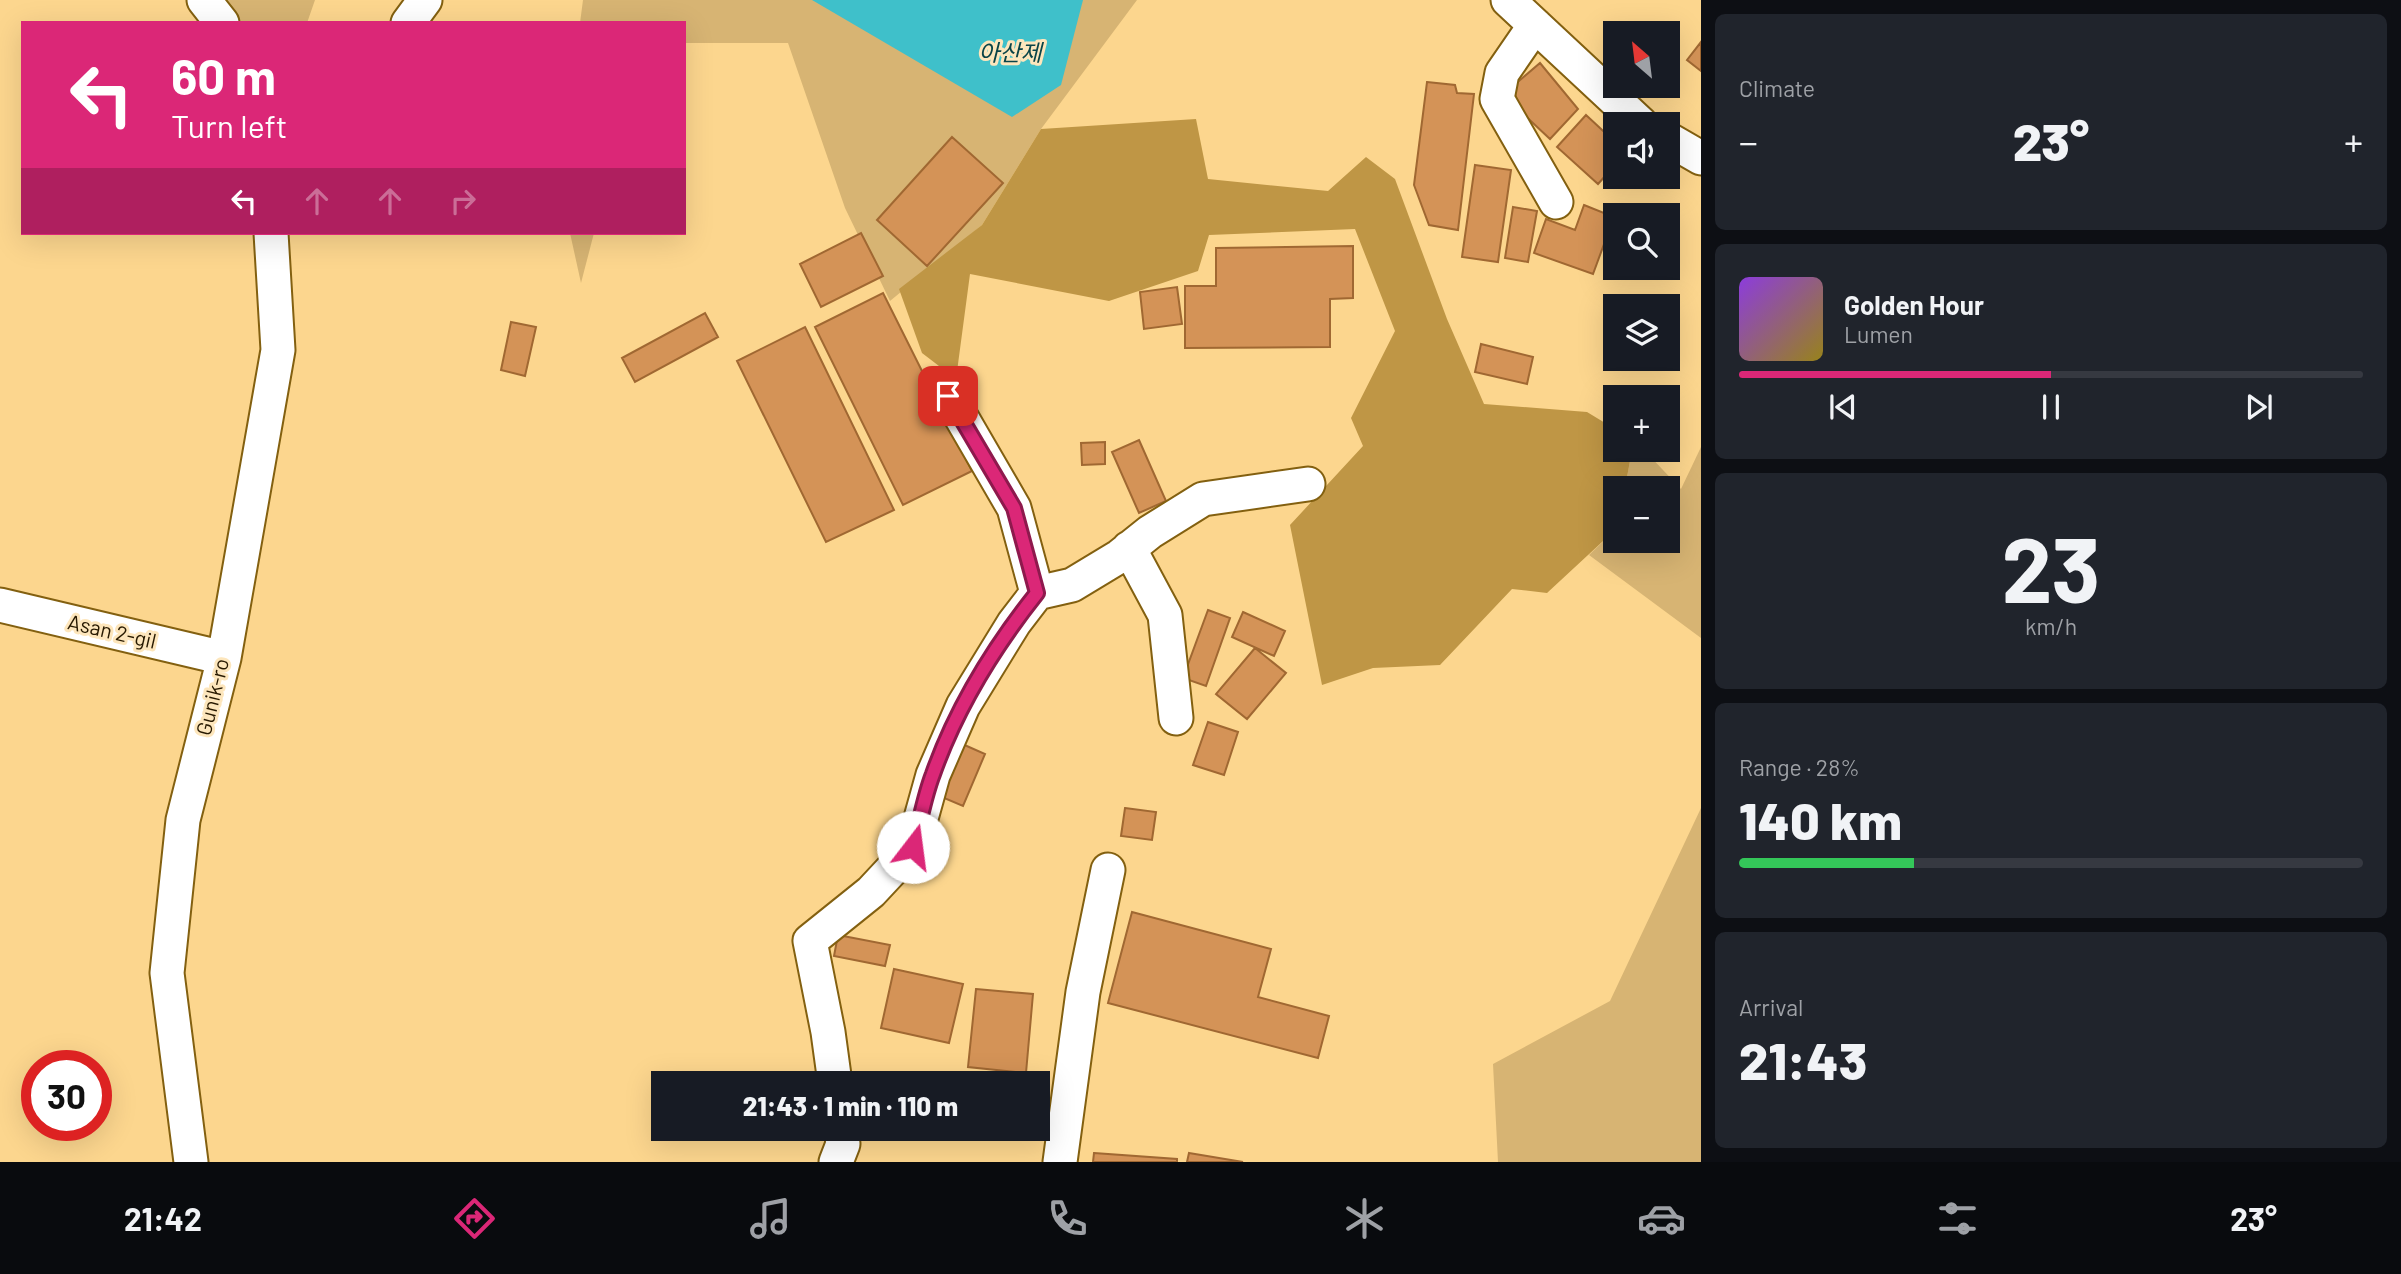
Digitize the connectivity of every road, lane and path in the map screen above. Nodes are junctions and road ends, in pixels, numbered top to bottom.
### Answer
1 (204, 0) edge
2 (425, 0) edge
3 (1508, 0) edge
4 (220, 21) edge
5 (409, 21) edge
6 (1535, 25) junction
7 (1628, 112) edge
8 (1680, 146) edge
9 (1701, 158) edge
10 (1556, 202) dead end
11 (271, 235) edge
12 (948, 396) dead end
13 (1308, 484) dead end
14 (1129, 548) junction
15 (1037, 593) junction
16 (0, 605) edge
17 (224, 658) junction
18 (1176, 718) dead end
19 (1108, 870) dead end
20 (833, 1071) edge
21 (843, 1141) edge
22 (191, 1162) edge
23 (836, 1162) edge
24 (1060, 1162) edge

1 - 4 street
2 - 5 street
3 - 6 street
6 - 7 street
6 - 10 street
8 - 9 street
11 - 17 street, Gunik-ro
12 - 15 street
13 - 14 street
14 - 15 street
14 - 18 street
15 - 20 street
16 - 17 street, Asan 2-gil
17 - 22 street, Gunik-ro
19 - 24 street
21 - 23 street

